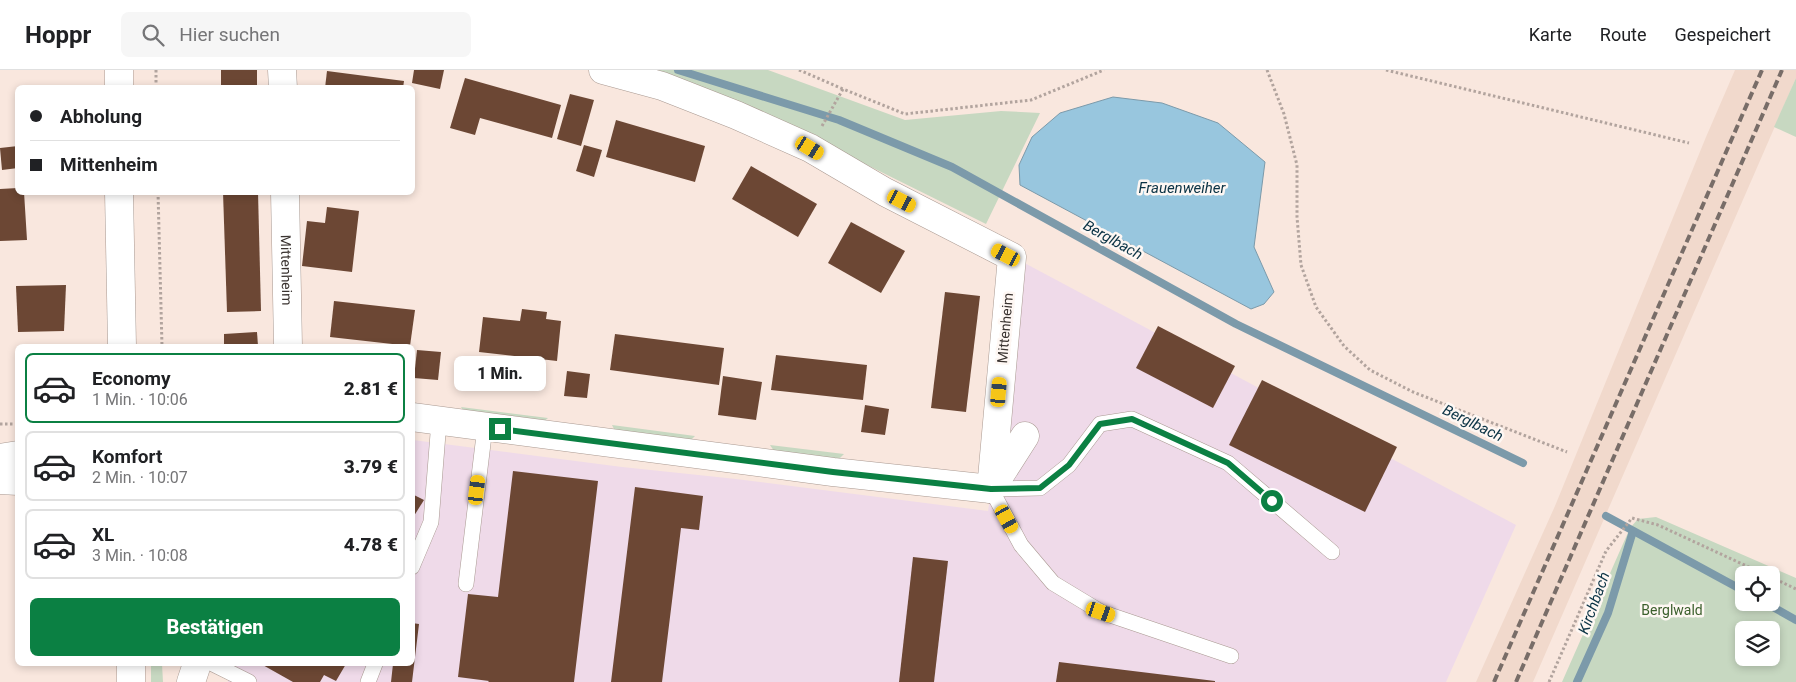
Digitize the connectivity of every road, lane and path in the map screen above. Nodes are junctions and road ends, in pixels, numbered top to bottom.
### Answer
1 (119, 70) edge
2 (156, 70) edge
3 (282, 70) edge
4 (603, 70) edge
5 (799, 70) edge
6 (1104, 70) edge
7 (1267, 70) edge
8 (1386, 70) edge
9 (119, 85) edge
10 (156, 85) edge
11 (283, 85) edge
12 (843, 89) junction
13 (822, 127) dead end
14 (1689, 142) dead end
15 (119, 195) edge
16 (158, 195) edge
17 (285, 195) edge
18 (122, 344) edge
19 (162, 344) edge
20 (288, 344) edge
21 (415, 417) edge
22 (439, 421) junction
23 (0, 424) edge
24 (15, 424) edge
25 (485, 427) junction
26 (1025, 436) dead end
27 (1567, 452) dead end
28 (15, 456) edge
29 (0, 458) edge
30 (0, 480) edge
31 (15, 481) edge
32 (991, 489) junction
33 (1332, 552) dead end
34 (415, 560) edge
35 (1747, 566) edge
36 (1780, 581) edge
37 (466, 584) dead end
38 (1796, 589) edge
39 (1230, 656) dead end
40 (131, 666) edge
41 (210, 666) edge
42 (216, 666) edge
43 (374, 666) edge
44 (131, 682) edge
45 (191, 682) edge
46 (249, 682) edge
47 (368, 682) edge
48 (1549, 682) edge

1 - 9 street
2 - 10 path
3 - 11 street
4 - 32 street, Mittenheim
5 - 12 path
6 - 12 path
7 - 27 path
8 - 14 path
12 - 13 path
15 - 18 street
16 - 19 path
17 - 20 street, Mittenheim
21 - 22 street
22 - 25 street
22 - 34 lane
23 - 24 path
25 - 32 street
25 - 37 lane
26 - 32 street
28 - 29 street
30 - 31 street
32 - 33 lane
32 - 39 lane
35 - 48 path
36 - 38 path
40 - 44 street
41 - 45 street
42 - 46 lane
43 - 47 lane

